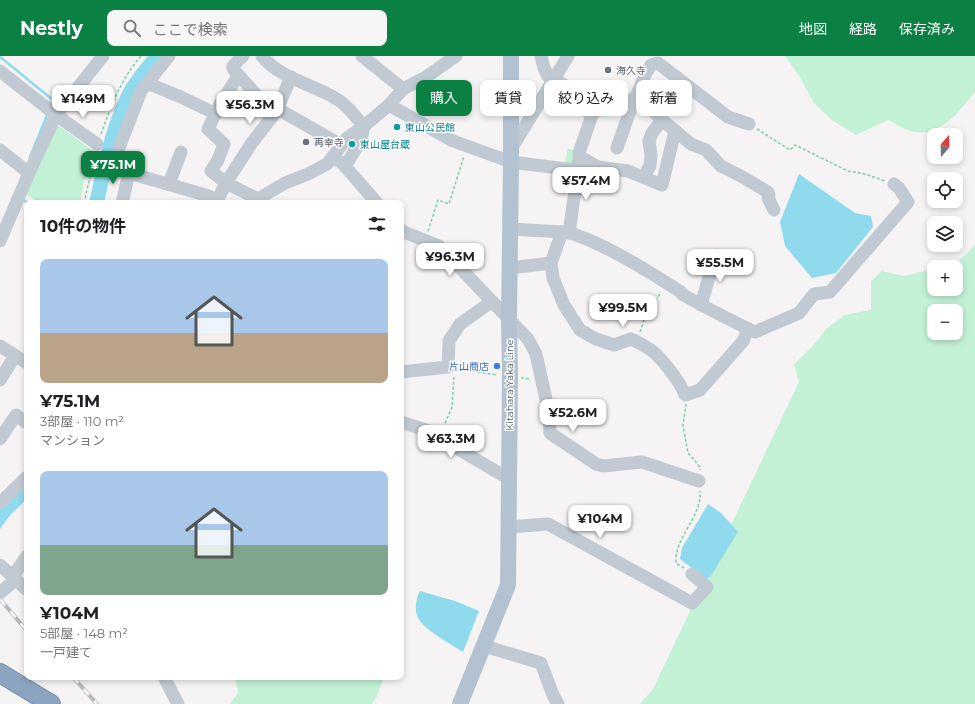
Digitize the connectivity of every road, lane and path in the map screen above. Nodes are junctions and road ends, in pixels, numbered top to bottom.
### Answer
1 (103, 56) edge
2 (141, 56) edge
3 (169, 56) edge
4 (243, 56) edge
5 (262, 56) edge
6 (362, 56) edge
7 (456, 56) edge
8 (511, 56) edge
9 (541, 56) edge
10 (568, 56) edge
11 (0, 71) edge
12 (238, 76) junction
13 (291, 77) junction
14 (554, 79) junction
15 (147, 83) junction
16 (403, 88) junction
17 (628, 100) edge
18 (634, 102) junction
19 (628, 103) edge
20 (389, 105) junction
21 (277, 111) junction
22 (216, 114) junction
23 (56, 115) junction
24 (592, 116) edge
25 (662, 120) junction
26 (749, 124) joint
27 (364, 126) junction
28 (675, 131) junction
29 (97, 144) junction
30 (341, 145) junction
31 (467, 146) junction
32 (119, 148) dead end
33 (617, 148) dead end
34 (0, 150) edge
35 (181, 152) dead end
36 (511, 155) junction
37 (333, 157) junction
38 (580, 157) junction
39 (345, 167) junction
40 (115, 169) dead end
41 (575, 170) junction
42 (29, 173) junction
43 (129, 173) junction
44 (643, 177) junction
45 (226, 183) junction
46 (169, 184) junction
47 (894, 184) joint
48 (85, 200) edge
49 (123, 200) edge
50 (214, 200) edge
51 (218, 200) edge
52 (373, 200) edge
53 (774, 210) dead end
54 (510, 229) junction
55 (2, 232) edge
56 (404, 232) edge
57 (566, 232) junction
58 (425, 240) junction
59 (717, 255) dead end
60 (551, 263) junction
61 (510, 268) junction
62 (666, 283) junction
63 (491, 302) junction
64 (701, 305) junction
65 (509, 320) junction
66 (747, 329) junction
67 (636, 341) junction
68 (0, 346) edge
69 (15, 356) junction
70 (24, 361) edge
71 (452, 368) junction
72 (404, 372) edge
73 (510, 377) junction
74 (542, 379) junction
75 (0, 380) edge
76 (24, 421) edge
77 (404, 423) edge
78 (439, 437) junction
79 (0, 439) edge
80 (509, 479) junction
81 (24, 480) edge
82 (699, 481) dead end
83 (0, 503) edge
84 (509, 527) junction
85 (24, 561) edge
86 (0, 565) edge
87 (692, 574) dead end
88 (14, 577) junction
89 (24, 587) edge
90 (0, 593) edge
91 (484, 646) junction
92 (0, 672) edge
93 (166, 680) edge
94 (51, 704) edge
95 (178, 704) edge
96 (460, 704) edge
97 (558, 704) edge

1 - 23 street
2 - 29 path
3 - 15 street
4 - 12 street
5 - 13 street
6 - 16 street
7 - 16 street
8 - 36 main road, Kitahara Yaka Line
9 - 14 street
10 - 14 street
11 - 23 street
12 - 21 street
12 - 22 street
13 - 21 street
13 - 27 street
14 - 36 street
15 - 22 street
15 - 32 street
16 - 20 street
17 - 18 street
18 - 19 street
18 - 25 street
18 - 26 street
18 - 33 street
20 - 27 street
20 - 31 street
21 - 30 street
21 - 45 street
22 - 45 street
23 - 29 street
23 - 42 street
24 - 38 street
25 - 28 street
25 - 44 street
26 - 47 path
27 - 30 street
27 - 39 street
28 - 44 street
28 - 53 street
29 - 48 path
30 - 37 street
31 - 36 street
31 - 58 path
34 - 42 street
35 - 46 street
36 - 41 street
36 - 54 main road, Kitahara Yaka Line
37 - 39 street
37 - 45 street
38 - 41 street
38 - 44 street
39 - 52 street
40 - 43 street
41 - 57 street
42 - 55 street
43 - 46 street
43 - 49 street
45 - 51 street
46 - 50 street
47 - 66 street
54 - 57 street
54 - 61 main road, Kitahara Yaka Line
56 - 58 street
57 - 60 street
57 - 62 street
58 - 63 street
59 - 64 street
60 - 61 street
60 - 67 street
61 - 65 main road, Kitahara Yaka Line
62 - 64 street
62 - 67 path
63 - 65 street
63 - 71 street
64 - 66 street
65 - 73 main road, Kitahara Yaka Line
65 - 74 street
66 - 67 street
68 - 69 street
69 - 70 street
69 - 75 street
71 - 72 street
71 - 73 path
71 - 78 path
73 - 74 path
73 - 80 main road, Kitahara Yaka Line
74 - 82 street
76 - 79 street
77 - 78 street
78 - 80 street
80 - 84 main road, Kitahara Yaka Line
81 - 83 street
84 - 87 street
84 - 91 main road, Kitahara Yaka Line
85 - 88 street
86 - 88 street
88 - 89 street
88 - 90 street
91 - 96 main road, Kitahara Yaka Line
91 - 97 street
92 - 94 highway
93 - 95 street

